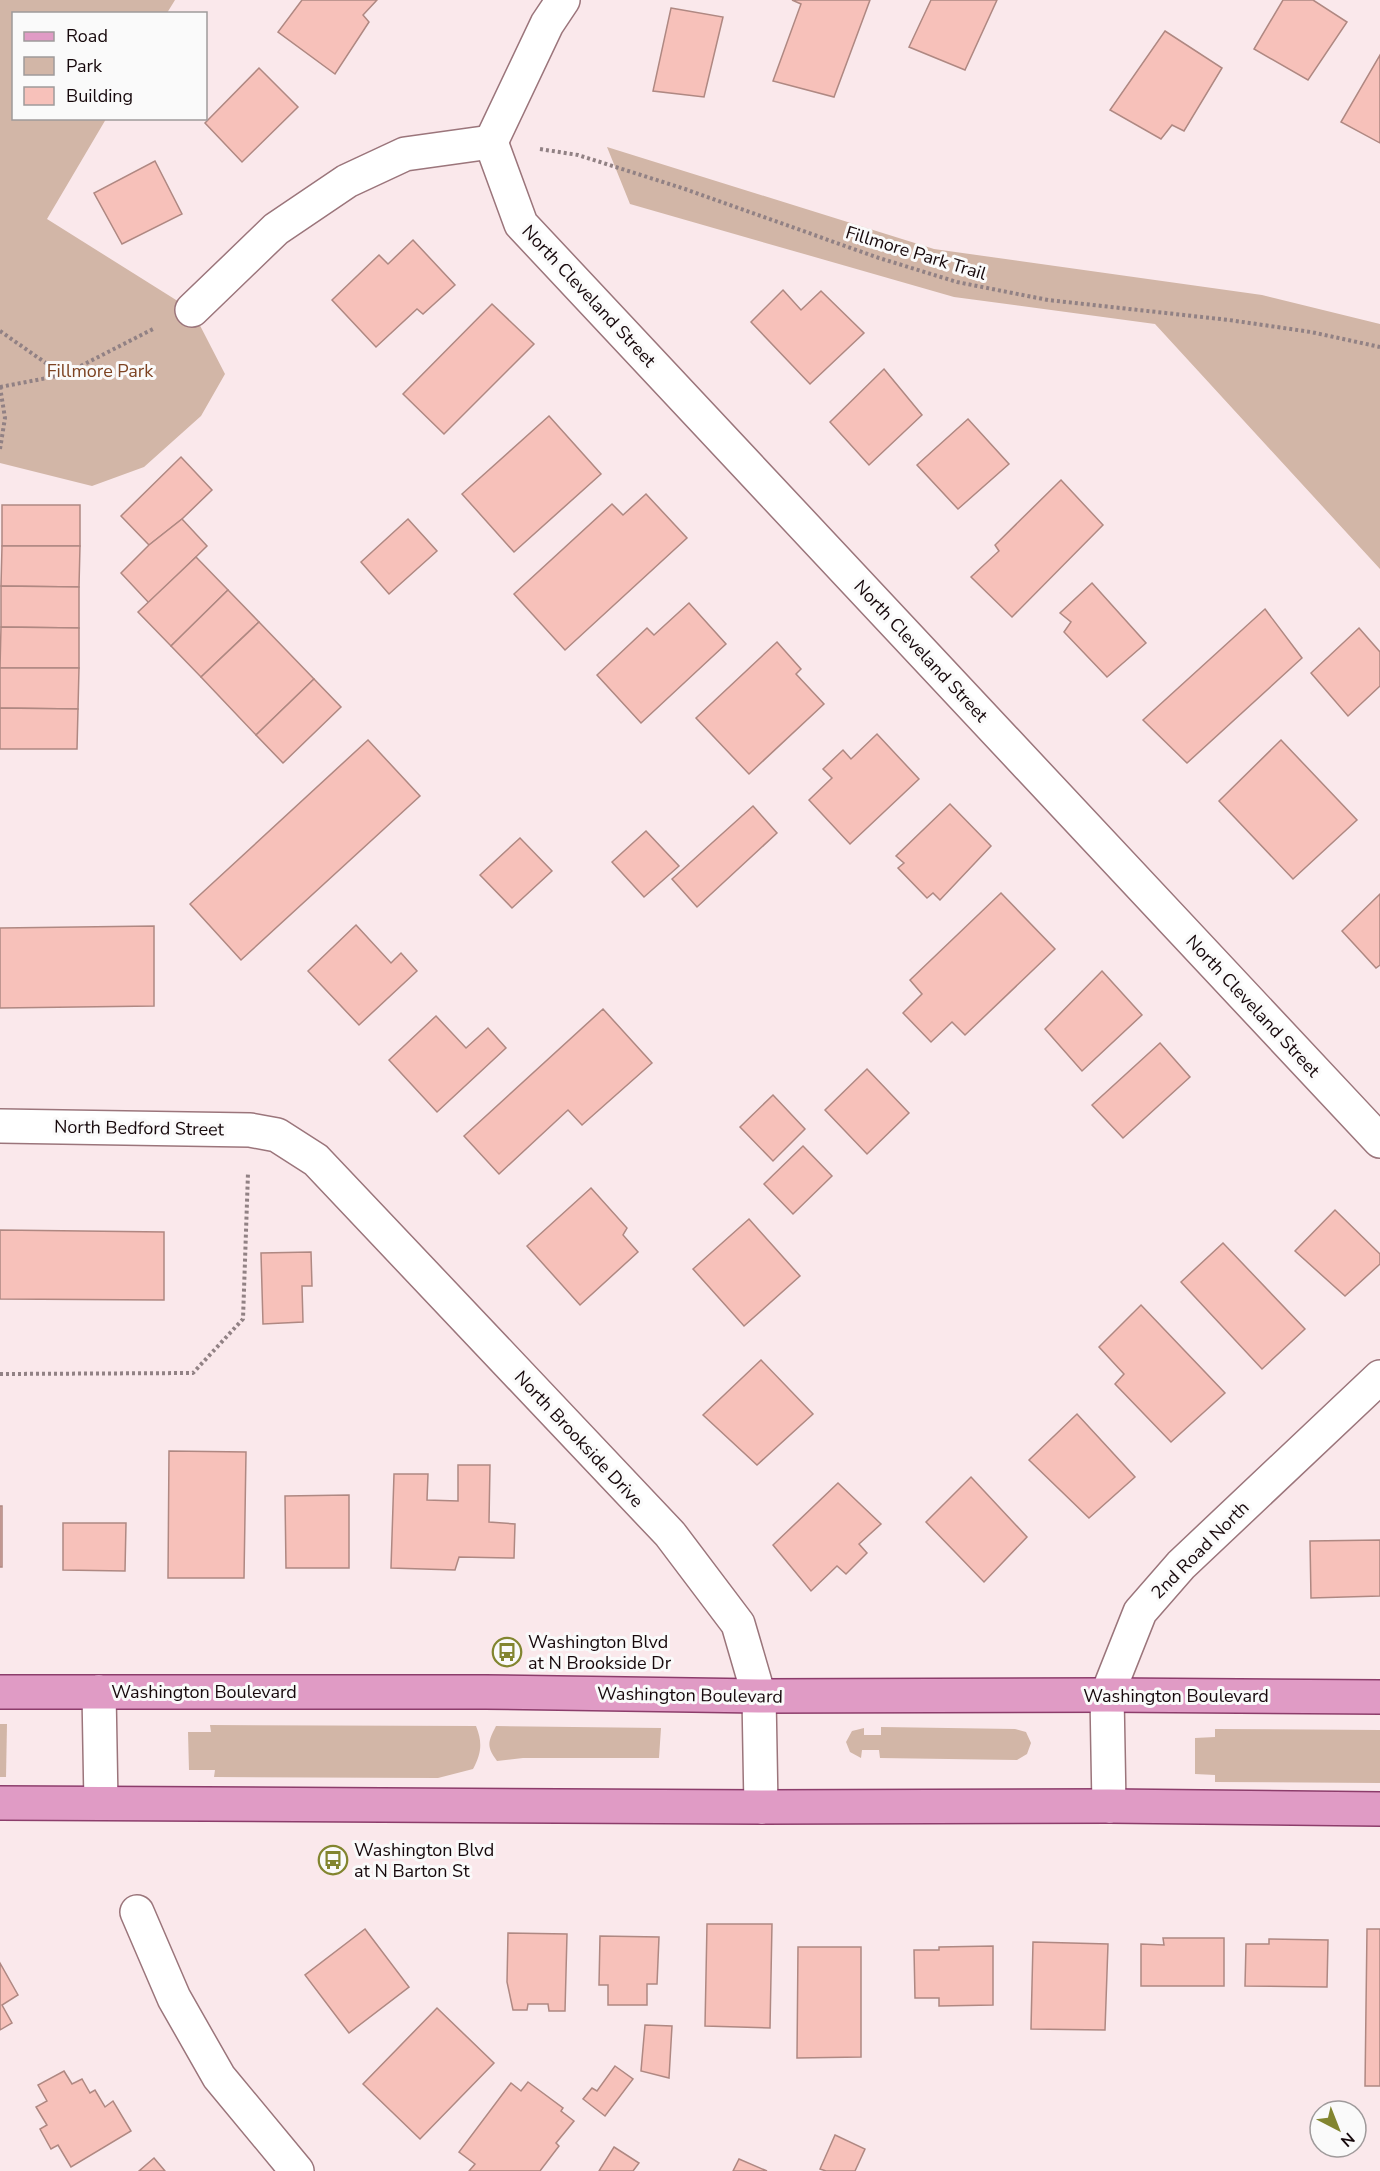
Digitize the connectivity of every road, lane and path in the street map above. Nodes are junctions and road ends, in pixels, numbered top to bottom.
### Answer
1 (563, 0) edge
2 (491, 142) junction
3 (192, 310) joint
4 (0, 331) edge
5 (1380, 346) edge
6 (63, 375) junction
7 (0, 387) edge
8 (0, 449) edge
9 (0, 1126) edge
10 (263, 1132) junction
11 (1380, 1141) edge
12 (0, 1374) edge
13 (1380, 1377) edge
14 (0, 1692) edge
15 (99, 1692) junction
16 (1107, 1695) junction
17 (759, 1696) junction
18 (1380, 1697) edge
19 (0, 1803) edge
20 (102, 1803) junction
21 (1109, 1806) junction
22 (761, 1807) junction
23 (1380, 1809) edge
24 (137, 1912) dead end
25 (297, 2171) edge

1 - 2 street
2 - 3 street
2 - 5 path, Fillmore Park Trail
2 - 11 street, North Cleveland Street
3 - 6 path
4 - 6 path
6 - 7 path
7 - 8 path
9 - 10 street, North Bedford Street
10 - 12 path
10 - 17 street, North Brookside Drive
13 - 16 street, 2nd Road North
14 - 15 main road, Washington Boulevard
15 - 17 main road, Washington Boulevard
15 - 20 street
16 - 17 main road, Washington Boulevard
16 - 18 main road, Washington Boulevard
16 - 21 street, 2nd Road North
17 - 22 street, North Brookside Drive
19 - 20 main road
20 - 22 main road
21 - 22 main road
21 - 23 main road
24 - 25 street

